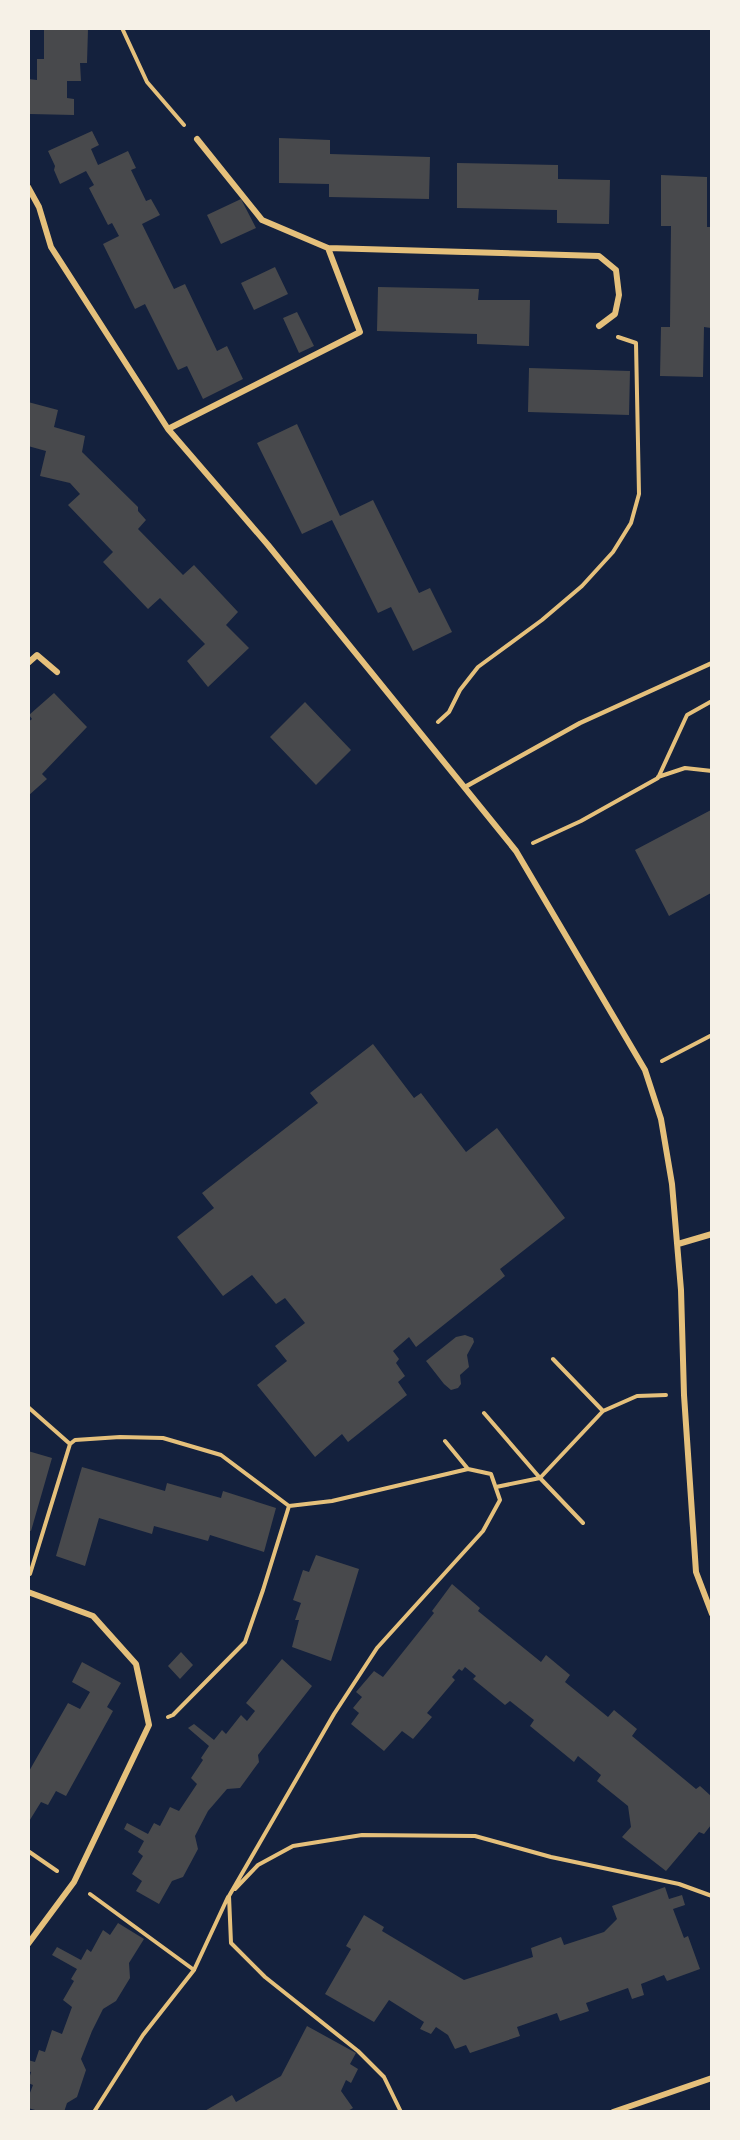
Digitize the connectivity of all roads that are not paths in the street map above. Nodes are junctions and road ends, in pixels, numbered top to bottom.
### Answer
1 (196, 139) road end
2 (28, 187) edge
3 (328, 248) junction
4 (599, 326) road end
5 (168, 429) junction
6 (28, 663) edge
7 (711, 663) edge
8 (57, 672) dead end
9 (465, 788) junction
10 (711, 1234) edge
11 (678, 1244) junction
12 (28, 1592) edge
13 (711, 1614) edge
14 (28, 1944) edge
15 (711, 2078) edge
16 (614, 2112) edge

1 - 3 street
2 - 5 street
3 - 4 street
3 - 5 street
5 - 9 street
6 - 8 street
7 - 9 lane
9 - 11 street
10 - 11 street
11 - 13 street
12 - 14 street
15 - 16 street

